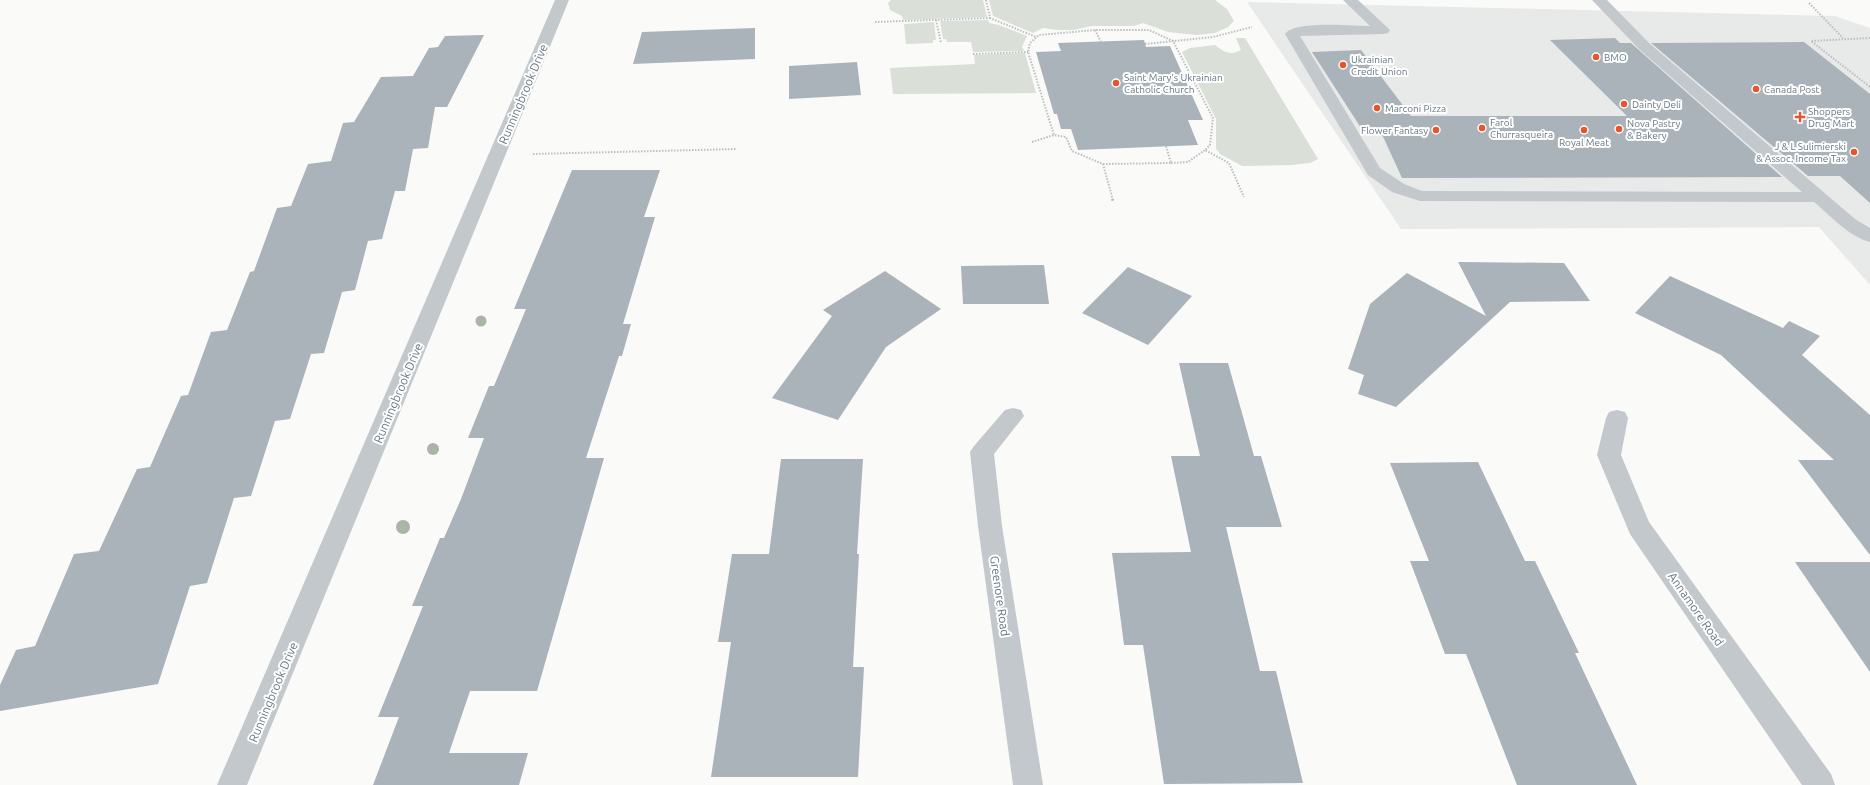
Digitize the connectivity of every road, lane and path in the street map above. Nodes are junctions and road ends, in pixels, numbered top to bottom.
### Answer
1 (562, 0) edge
2 (986, 0) edge
3 (1350, 0) edge
4 (1599, 0) edge
5 (1809, 3) dead end
6 (990, 18) junction
7 (936, 20) junction
8 (874, 22) dead end
9 (1252, 27) dead end
10 (1096, 30) junction
11 (1036, 37) junction
12 (1843, 38) junction
13 (1870, 38) edge
14 (1174, 41) junction
15 (1101, 42) dead end
16 (941, 43) dead end
17 (1145, 44) dead end
18 (1028, 52) junction
19 (973, 54) dead end
20 (1870, 87) edge
21 (1054, 135) junction
22 (1032, 142) dead end
23 (1166, 146) dead end
24 (737, 149) dead end
25 (1205, 150) junction
26 (533, 154) dead end
27 (1171, 163) junction
28 (1103, 164) junction
29 (1244, 197) dead end
30 (1820, 197) junction
31 (1112, 201) dead end
32 (1870, 236) edge
33 (1013, 416) dead end
34 (1616, 418) dead end
35 (232, 785) edge
36 (1028, 785) edge
37 (1820, 785) edge

1 - 35 street, Runningbrook Drive
2 - 6 path
3 - 30 lane
4 - 30 lane
5 - 12 path
6 - 7 path
6 - 11 path
7 - 8 path
7 - 16 path
9 - 14 path
10 - 11 path
10 - 14 path
10 - 15 path
11 - 18 path
12 - 13 path
12 - 20 path
14 - 17 path
14 - 25 path
18 - 19 path
18 - 21 path
21 - 22 path
21 - 28 path
23 - 27 path
24 - 26 path
25 - 27 path
25 - 29 path
27 - 28 path
28 - 31 path
30 - 32 lane
33 - 36 street, Greenore Road
34 - 37 street, Annamore Road

